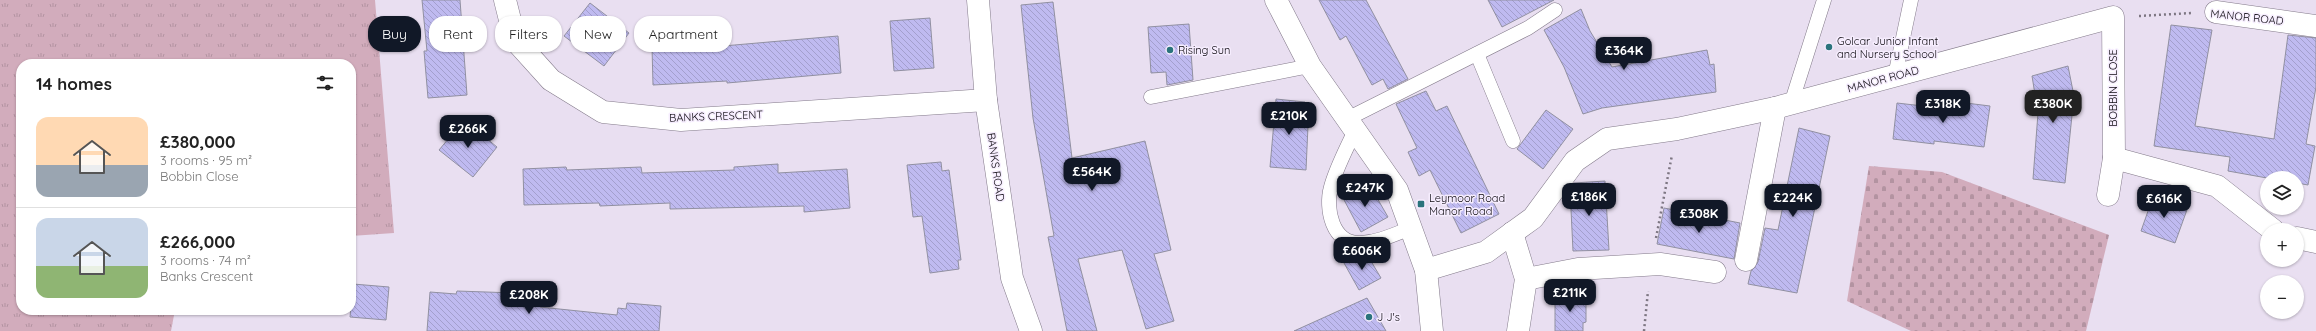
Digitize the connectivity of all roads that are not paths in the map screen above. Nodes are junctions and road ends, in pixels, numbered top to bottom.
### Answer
1 (505, 0) edge
2 (978, 0) edge
3 (1276, 0) edge
4 (1824, 0) edge
5 (1911, 0) edge
6 (1555, 10) dead end
7 (2216, 12) road end
8 (2113, 17) joint
9 (2316, 26) edge
10 (1477, 54) junction
11 (1310, 66) junction
12 (1895, 76) junction
13 (1151, 97) dead end
14 (986, 100) junction
15 (1783, 106) junction
16 (1351, 124) junction
17 (1513, 141) dead end
18 (2114, 158) junction
19 (2108, 195) dead end
20 (2264, 223) edge
21 (1411, 228) junction
22 (1512, 233) junction
23 (2304, 239) edge
24 (2316, 242) edge
25 (1746, 260) dead end
26 (1426, 270) junction
27 (1715, 272) dead end
28 (1526, 279) junction
29 (1031, 331) edge
30 (1432, 331) edge
31 (1518, 331) edge

1 - 14 street, BANKS CRESCENT
2 - 14 street, BANKS ROAD
3 - 11 street
4 - 15 lane
5 - 12 lane
6 - 10 lane
7 - 9 street, MANOR ROAD
8 - 12 street, MANOR ROAD
8 - 18 street, BOBBIN CLOSE
10 - 16 lane
10 - 17 lane
11 - 13 lane
11 - 16 street
12 - 15 street, MANOR ROAD
14 - 29 street, BANKS ROAD
15 - 22 street, MANOR ROAD
15 - 25 street
16 - 21 street
16 - 21 lane
18 - 19 street, BOBBIN CLOSE
18 - 20 street
21 - 26 street
22 - 26 street, MANOR ROAD
22 - 28 street
23 - 24 street
26 - 30 street
27 - 28 street
28 - 31 street

